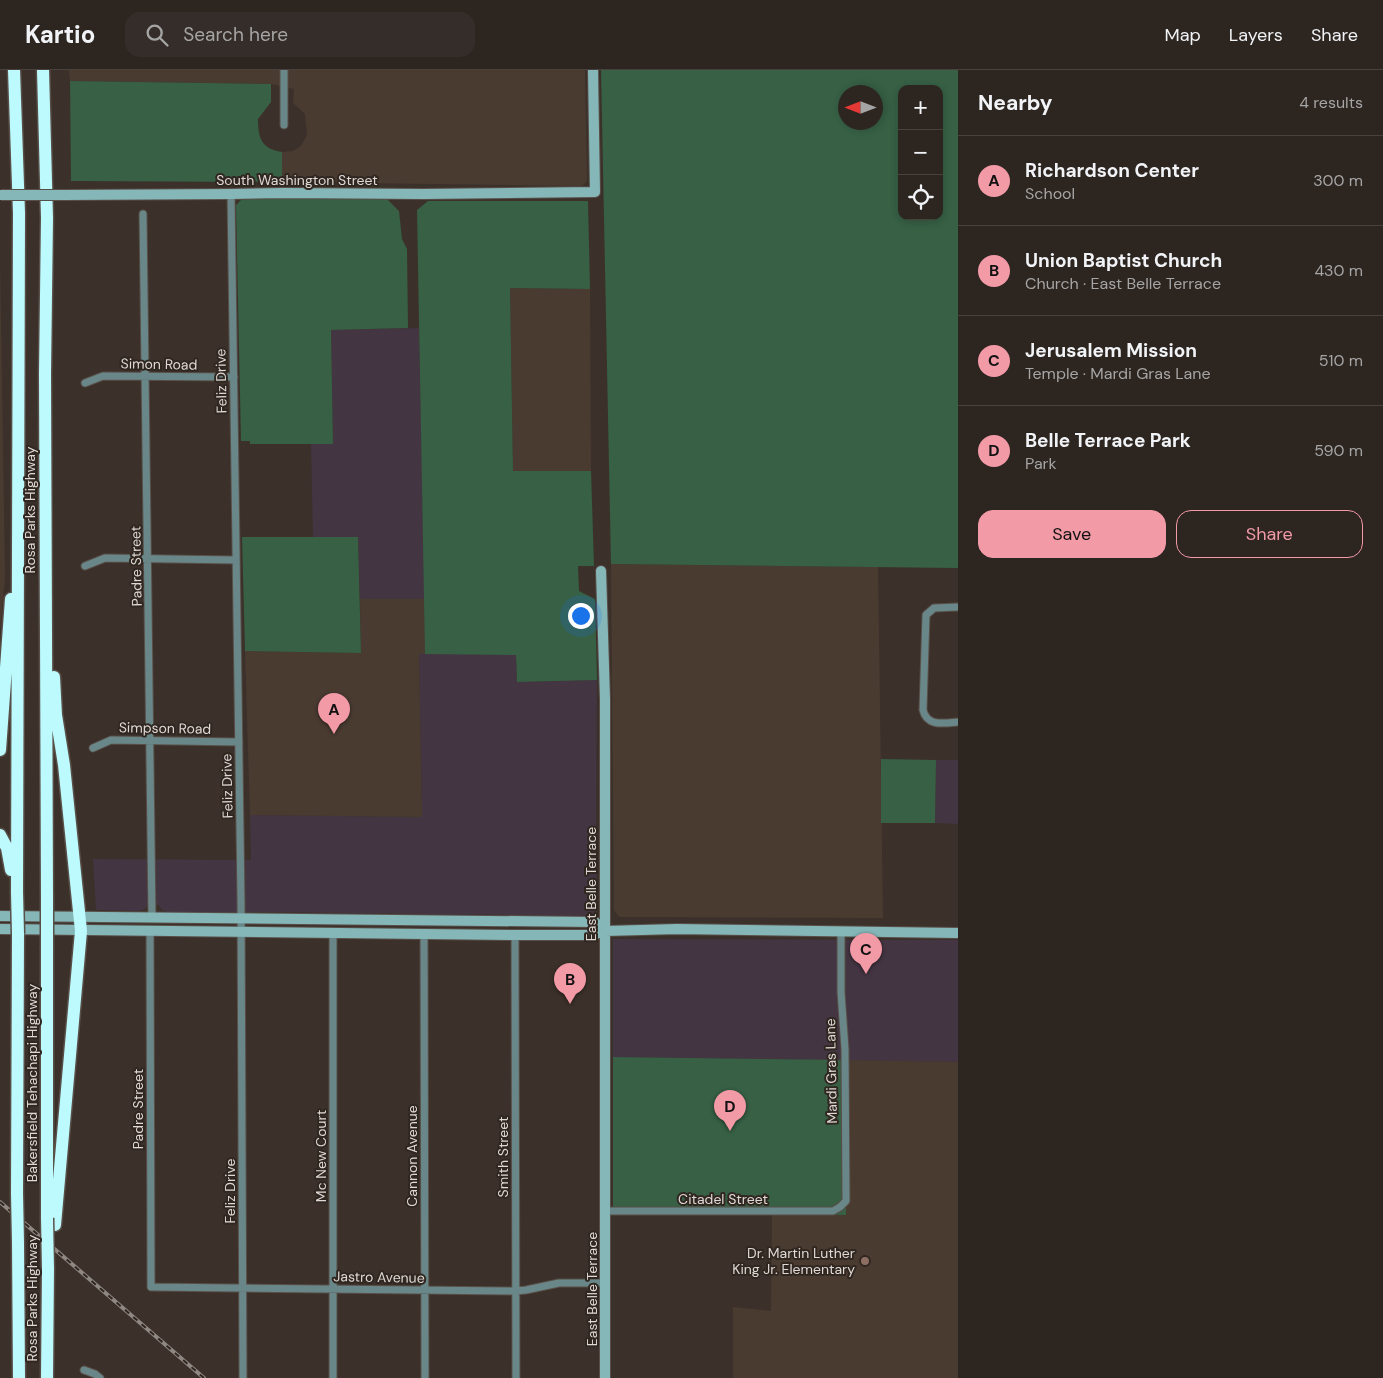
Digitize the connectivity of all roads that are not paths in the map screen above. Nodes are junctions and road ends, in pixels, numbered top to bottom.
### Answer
1 (14, 70) edge
2 (42, 70) edge
3 (284, 70) edge
4 (593, 70) edge
5 (284, 125) dead end
6 (231, 194) junction
7 (1, 195) edge
8 (143, 214) dead end
9 (146, 376) junction
10 (234, 377) junction
11 (85, 383) dead end
12 (149, 558) junction
13 (236, 560) junction
14 (18, 563) junction
15 (45, 566) junction
16 (85, 566) dead end
17 (601, 571) dead end
18 (958, 607) edge
19 (958, 722) edge
20 (151, 741) junction
21 (239, 742) junction
22 (93, 748) dead end
23 (0, 750) edge
24 (0, 835) edge
25 (16, 892) junction
26 (0, 916) edge
27 (152, 918) junction
28 (241, 919) junction
29 (452, 921) junction
30 (81, 924) junction
31 (0, 929) edge
32 (150, 931) junction
33 (605, 931) junction
34 (841, 931) junction
35 (241, 932) junction
36 (958, 932) edge
37 (332, 933) junction
38 (390, 934) junction
39 (424, 934) junction
40 (515, 935) junction
41 (47, 949) joint
42 (840, 1207) joint
43 (606, 1211) junction
44 (51, 1221) junction
45 (606, 1283) junction
46 (151, 1287) joint
47 (242, 1288) junction
48 (334, 1289) junction
49 (425, 1290) junction
50 (516, 1290) junction
51 (84, 1370) dead end
52 (97, 1376) edge
53 (19, 1378) edge
54 (47, 1378) edge
55 (243, 1378) edge
56 (333, 1378) edge
57 (425, 1378) edge
58 (516, 1378) edge
59 (605, 1378) edge

1 - 14 highway, Rosa Parks Highway
2 - 15 highway, Rosa Parks Highway
3 - 5 street
4 - 6 street, South Washington Street
6 - 7 street, South Washington Street, bridge
6 - 10 street, Feliz Drive
8 - 9 street, Padre Street
9 - 10 street, Simon Road
9 - 11 street, Simon Road
9 - 12 street, Padre Street
10 - 13 street, Feliz Drive
12 - 13 street
12 - 16 street
12 - 20 street, Padre Street
13 - 21 street, Feliz Drive
14 - 23 highway
14 - 25 highway, Rosa Parks Highway
15 - 30 highway
15 - 41 highway, Rosa Parks Highway, bridge
17 - 33 street, East Belle Terrace
18 - 19 street
20 - 21 street, Simpson Road
20 - 22 street, Simpson Road
20 - 27 street, Padre Street
21 - 28 street, Feliz Drive
24 - 25 highway
25 - 53 highway, Rosa Parks Highway, bridge
26 - 30 street
27 - 28 street
27 - 30 street
28 - 29 street
28 - 35 street, Feliz Drive
29 - 33 street
29 - 38 street
30 - 31 street
30 - 32 street
30 - 44 highway
32 - 35 street
32 - 46 street, Padre Street
33 - 34 street
33 - 40 street
33 - 43 street, East Belle Terrace
34 - 36 street
34 - 42 street, Mardi Gras Lane
35 - 37 street
35 - 47 street, Feliz Drive
37 - 38 street
37 - 48 street, Mc New Court
38 - 39 street
39 - 40 street
39 - 49 street, Cannon Avenue
40 - 50 street, Smith Street
41 - 44 highway, Bakersfield Tehachapi Highway
42 - 43 street, Citadel Street
43 - 45 street, East Belle Terrace
44 - 54 highway, Rosa Parks Highway, bridge
45 - 50 street, Jastro Avenue
45 - 59 street, East Belle Terrace
46 - 47 street, Jastro Avenue
47 - 48 street, Jastro Avenue
47 - 55 street, Feliz Drive
48 - 49 street, Jastro Avenue
48 - 56 street, Mc New Court
49 - 50 street, Jastro Avenue
49 - 57 street, Cannon Avenue
50 - 58 street, Smith Street
51 - 52 street

